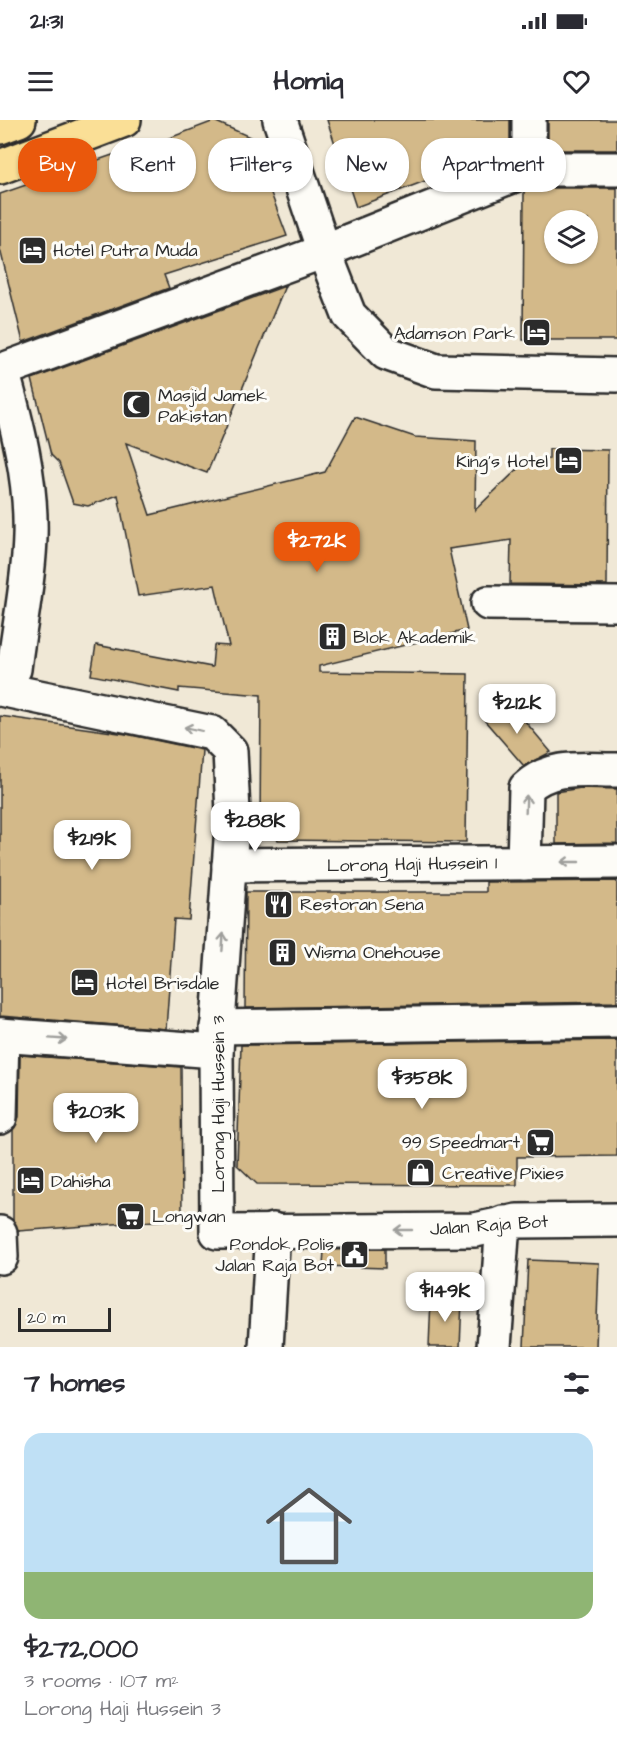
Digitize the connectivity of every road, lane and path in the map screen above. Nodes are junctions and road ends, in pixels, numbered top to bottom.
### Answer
1 (19, 120) edge
2 (124, 120) edge
3 (280, 120) edge
4 (529, 120) edge
5 (0, 127) edge
6 (529, 138) edge
7 (0, 167) edge
8 (566, 170) edge
9 (617, 170) edge
10 (473, 192) edge
11 (324, 250) junction
12 (1, 370) edge
13 (617, 375) edge
14 (488, 603) dead end
15 (617, 604) edge
16 (7, 679) edge
17 (617, 770) edge
18 (617, 862) edge
19 (524, 863) junction
20 (229, 865) junction
21 (617, 1022) edge
22 (1, 1035) edge
23 (216, 1039) junction
24 (0, 1117) edge
25 (617, 1220) edge
26 (503, 1224) junction
27 (273, 1230) junction
28 (217, 1232) joint
29 (266, 1347) edge
30 (494, 1347) edge

1 - 5 main road
2 - 7 main road
3 - 11 street
4 - 6 street
8 - 9 street
10 - 11 street
11 - 12 street
11 - 13 street
12 - 16 street
14 - 15 street
20 -> 16 street, Lorong Haji Hussein 3
19 -> 17 street, Lorong Haji Hussein 1
18 -> 19 street, Lorong Haji Hussein 1
19 - 20 street, Lorong Haji Hussein 1
23 -> 20 street, Lorong Haji Hussein 3
21 - 23 street
22 -> 23 street
22 - 24 street
23 - 28 street, Lorong Haji Hussein 3
25 - 26 street, Jalan Raja Bot
26 -> 27 street, Jalan Raja Bot
26 - 30 street
27 - 28 street, Jalan Raja Bot
27 - 29 street

